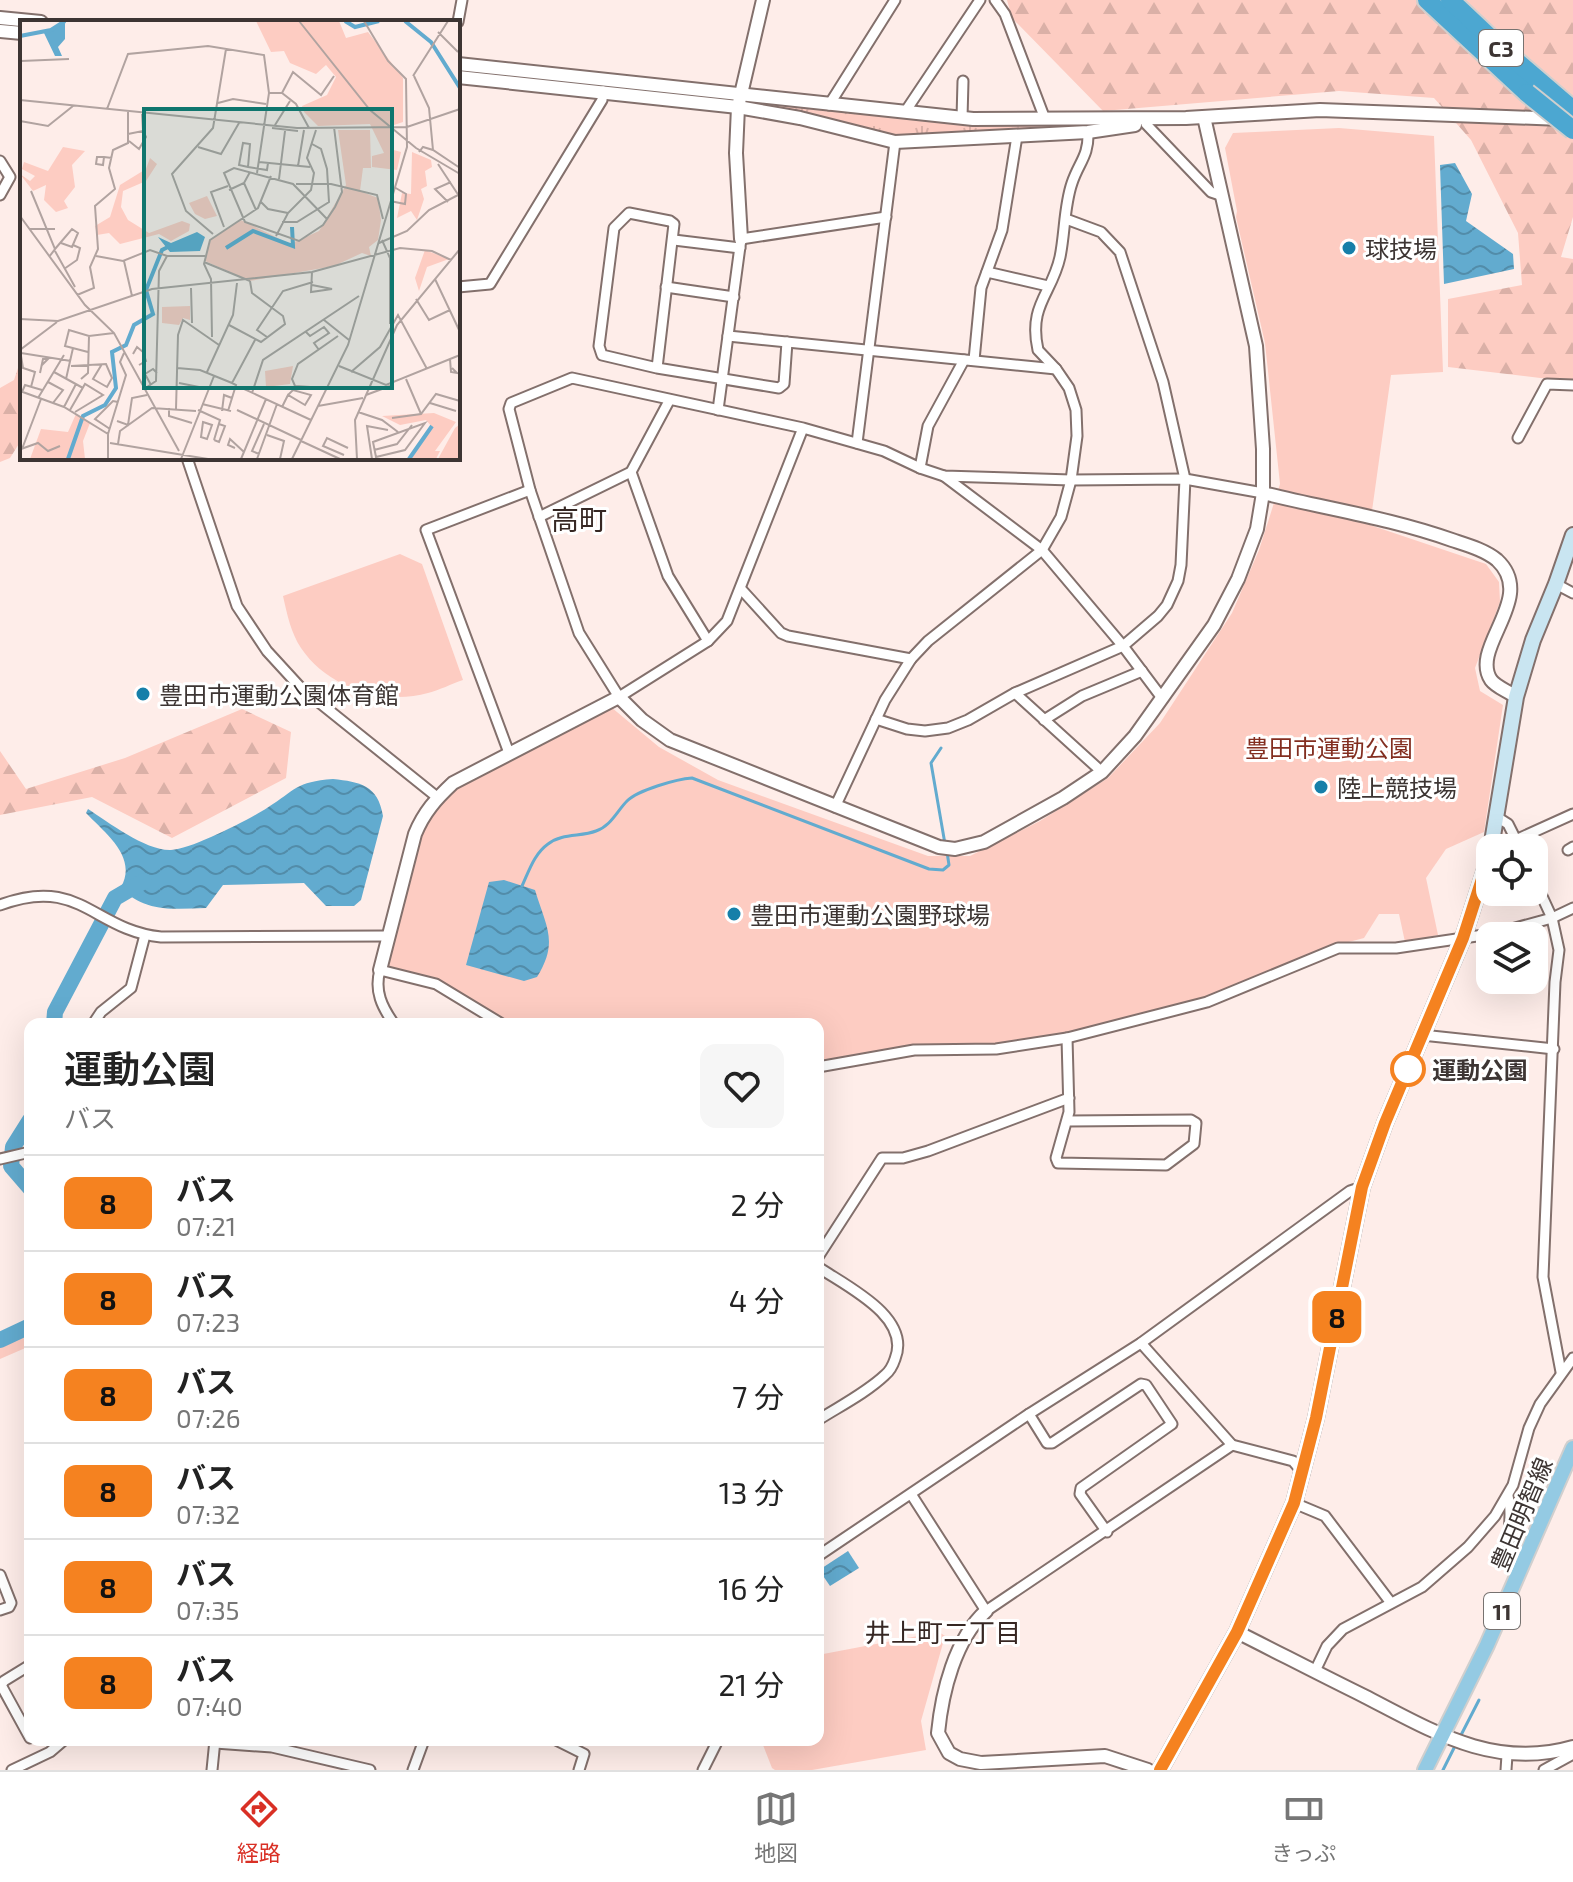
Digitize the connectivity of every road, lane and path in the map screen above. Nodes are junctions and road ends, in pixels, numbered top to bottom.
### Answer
1 (462, 0) edge
2 (763, 0) edge
3 (895, 0) edge
4 (980, 0) edge
5 (995, 0) edge
6 (1427, 0) edge
7 (1450, 0) edge
8 (0, 18) edge
9 (20, 20) edge
10 (458, 20) edge
11 (0, 31) edge
12 (20, 33) edge
13 (460, 64) edge
14 (460, 77) edge
15 (963, 81) dead end
16 (603, 91) junction
17 (739, 101) junction
18 (829, 105) junction
19 (1573, 110) edge
20 (905, 112) junction
21 (1204, 117) junction
22 (962, 118) junction
23 (1186, 118) junction
24 (1045, 119) junction
25 (1573, 119) edge
26 (1146, 124) junction
27 (1573, 130) edge
28 (1088, 132) junction
29 (1017, 136) junction
30 (895, 142) junction
31 (0, 161) edge
32 (0, 195) edge
33 (1220, 195) junction
34 (886, 217) junction
35 (1066, 219) junction
36 (674, 240) junction
37 (741, 243) junction
38 (987, 272) junction
39 (1048, 286) junction
40 (460, 287) edge
41 (666, 287) junction
42 (734, 297) junction
43 (728, 336) junction
44 (787, 342) junction
45 (869, 350) junction
46 (969, 360) junction
47 (657, 368) junction
48 (1056, 369) junction
49 (722, 380) junction
50 (1573, 385) edge
51 (669, 401) junction
52 (718, 410) junction
53 (803, 428) junction
54 (1518, 438) dead end
55 (857, 443) junction
56 (188, 460) edge
57 (920, 468) junction
58 (631, 472) junction
59 (944, 476) junction
60 (1185, 479) junction
61 (1071, 480) junction
62 (530, 490) junction
63 (1263, 493) junction
64 (539, 517) junction
65 (1573, 535) edge
66 (1042, 550) junction
67 (1556, 584) junction
68 (741, 589) junction
69 (1573, 593) edge
70 (708, 641) junction
71 (1123, 646) junction
72 (911, 659) junction
73 (1142, 671) junction
74 (1015, 693) junction
75 (619, 697) junction
76 (1516, 697) junction
77 (1162, 698) junction
78 (876, 719) junction
79 (1044, 720) junction
80 (509, 753) junction
81 (1102, 772) junction
82 (437, 797) junction
83 (835, 807) junction
84 (1573, 814) edge
85 (1497, 817) junction
86 (1494, 834) edge
87 (1513, 834) edge
88 (1536, 834) edge
89 (1476, 898) edge
90 (0, 905) edge
91 (1546, 906) edge
92 (1573, 908) edge
93 (1552, 918) junction
94 (145, 935) junction
95 (388, 936) junction
96 (1463, 938) junction
97 (380, 970) junction
98 (97, 1018) edge
99 (390, 1018) edge
100 (492, 1018) edge
101 (1422, 1035) junction
102 (1067, 1038) junction
103 (1554, 1049) junction
104 (824, 1066) edge
105 (1069, 1098) junction
106 (1068, 1121) junction
107 (24, 1153) edge
108 (4, 1158) edge
109 (1362, 1187) junction
110 (824, 1248) edge
111 (824, 1271) edge
112 (1141, 1343) junction
113 (1573, 1358) edge
114 (1561, 1372) junction
115 (1029, 1414) junction
116 (824, 1416) edge
117 (1232, 1445) junction
118 (1573, 1448) edge
119 (1304, 1474) junction
120 (911, 1494) junction
121 (1508, 1496) junction
122 (1294, 1503) junction
123 (1107, 1532) junction
124 (824, 1552) edge
125 (1519, 1574) junction
126 (0, 1575) edge
127 (1391, 1603) junction
128 (0, 1610) edge
129 (986, 1611) junction
130 (1237, 1632) junction
131 (24, 1669) edge
132 (1315, 1671) junction
133 (24, 1720) edge
134 (1442, 1736) junction
135 (34, 1746) edge
136 (57, 1746) edge
137 (214, 1746) edge
138 (262, 1746) edge
139 (422, 1746) edge
140 (568, 1746) edge
141 (715, 1746) edge
142 (1573, 1747) edge
143 (1573, 1754) edge
144 (1507, 1755) junction
145 (39, 1756) junction
146 (1563, 1766) edge
147 (1001, 1767) edge
148 (12, 1770) edge
149 (212, 1770) edge
150 (370, 1770) edge
151 (413, 1770) edge
152 (579, 1770) edge
153 (703, 1770) edge
154 (1148, 1770) edge
155 (1160, 1770) edge
156 (1425, 1770) edge
157 (1506, 1770) edge
158 (1544, 1770) edge

1 - 10 street
2 - 17 street
3 - 18 street
4 - 20 street
5 - 24 street
6 - 27 highway, C3, bridge
7 - 19 highway, C3
8 - 9 street
11 - 12 street
13 - 17 street
14 - 16 street
15 - 22 street
16 - 17 street
16 - 40 street
17 - 18 street
17 - 30 street
17 - 37 street
18 - 20 street
20 - 22 street
21 - 23 street
21 - 25 street
21 - 33 street
22 - 24 street
23 - 24 street
23 - 26 street
26 - 28 street
26 - 33 street
28 - 29 street
28 - 35 street
29 - 30 street
29 - 38 street
30 - 34 street
31 - 32 street
33 - 63 street
34 - 37 street
34 - 45 street
35 - 39 street
35 - 60 street
36 - 37 street
36 - 41 street
36 - 47 street
37 - 42 street
38 - 39 street
38 - 46 street
39 - 48 street
41 - 42 street
41 - 47 street
42 - 43 street
43 - 44 street
43 - 49 street
44 - 45 street
44 - 49 street
45 - 46 street
45 - 55 street
46 - 48 street
46 - 57 street
47 - 49 street
48 - 61 street
49 - 52 street
50 - 54 street
51 - 52 street
51 - 58 street
51 - 62 street
52 - 53 street
53 - 55 street
53 - 68 street
55 - 57 street
56 - 82 street
57 - 59 street
58 - 64 street
58 - 70 street
59 - 61 street
59 - 66 street
60 - 61 street
60 - 63 street
60 - 71 street
61 - 66 street
62 - 64 street
62 - 80 street
63 - 76 street
63 - 77 street
64 - 75 street
65 - 67 main road
66 - 71 street
66 - 72 street
67 - 69 street
67 - 76 main road
68 - 70 street
68 - 72 street
70 - 75 street
71 - 73 street
71 - 74 street
72 - 78 street
73 - 77 street
73 - 79 street
74 - 78 street
74 - 79 street
75 - 80 street
75 - 83 street
76 - 85 main road
77 - 81 street
78 - 83 street
79 - 81 street
80 - 82 street
81 - 83 street
82 - 95 street
84 - 88 street
85 - 86 main road
85 - 87 street
89 - 96 main road
90 - 94 street
91 - 93 street
92 - 93 street
93 - 96 street
93 - 103 street
94 - 95 street
94 - 98 street
95 - 97 street
96 - 101 main road
96 - 102 street
97 - 99 street
97 - 100 street
101 - 103 street
101 - 109 main road
102 - 104 street
102 - 105 street
103 - 114 street
105 - 106 street
105 - 110 street
106 - 106 street
107 - 108 street
109 - 112 street
109 - 119 main road
111 - 116 street
112 - 115 street
112 - 117 street
113 - 114 street
114 - 121 street
115 - 120 street
115 - 123 street
117 - 119 street
117 - 123 street
118 - 125 main road, 豊田明智線 / 11
119 - 122 main road
120 - 124 street
120 - 129 street
121 - 125 street
121 - 127 street
122 - 127 street
122 - 130 main road
123 - 129 street
125 - 134 main road, 豊田明智線 / 11
126 - 128 street
127 - 132 street
129 - 147 street
130 - 132 street
130 - 155 main road
131 - 133 street
132 - 134 street
134 - 144 street
134 - 156 main road, 豊田明智線 / 11
135 - 145 street
136 - 145 street
137 - 149 street
138 - 150 street
139 - 151 street
140 - 152 street
141 - 153 street
142 - 144 street
143 - 146 street
144 - 157 street
145 - 148 street
146 - 158 street
147 - 154 street

